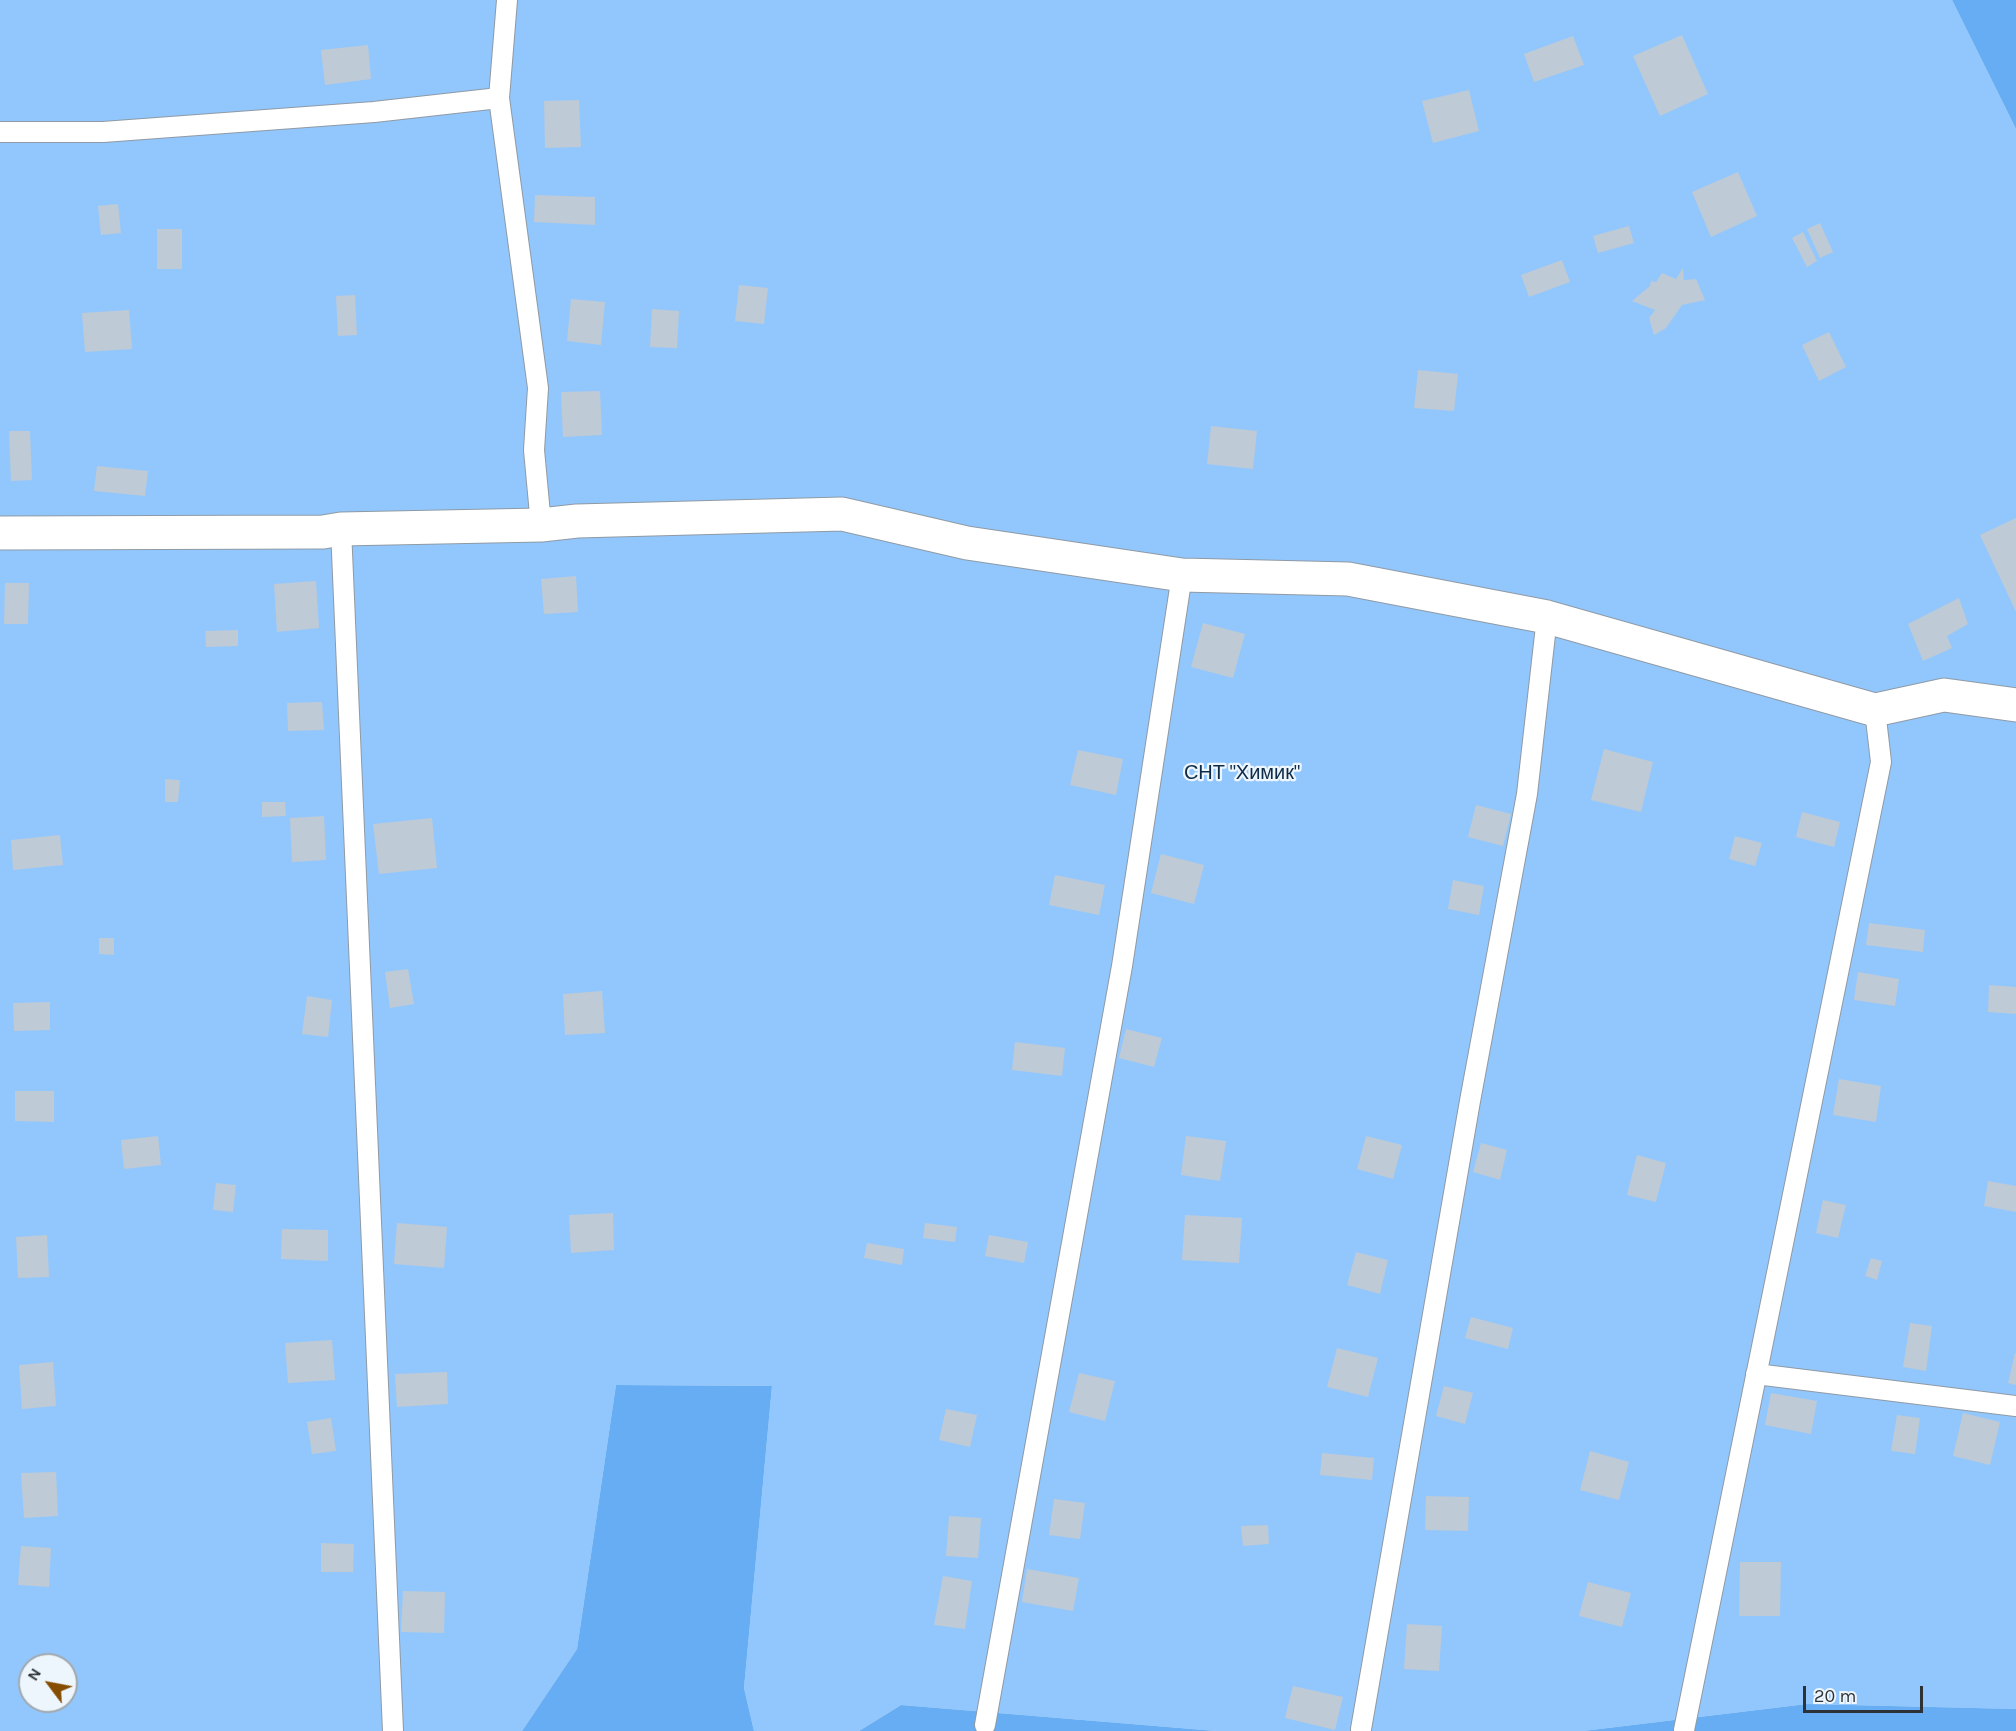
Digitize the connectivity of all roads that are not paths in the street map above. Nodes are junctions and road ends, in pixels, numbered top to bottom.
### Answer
1 (507, 0) edge
2 (499, 98) junction
3 (0, 132) edge
4 (541, 525) junction
5 (341, 529) junction
6 (0, 533) edge
7 (1182, 575) junction
8 (1547, 617) junction
9 (2016, 705) edge
10 (1875, 710) junction
11 (1756, 1374) junction
12 (2016, 1406) edge
13 (985, 1725) dead end
14 (1361, 1729) dead end
15 (393, 1731) edge
16 (1684, 1731) edge

1 - 2 lane
2 - 3 lane
2 - 4 lane
4 - 5 street
4 - 7 street
5 - 6 street
5 - 15 lane
7 - 8 street
7 - 13 lane
8 - 10 street
8 - 14 lane
9 - 10 street
10 - 11 lane
11 - 12 lane
11 - 16 lane

